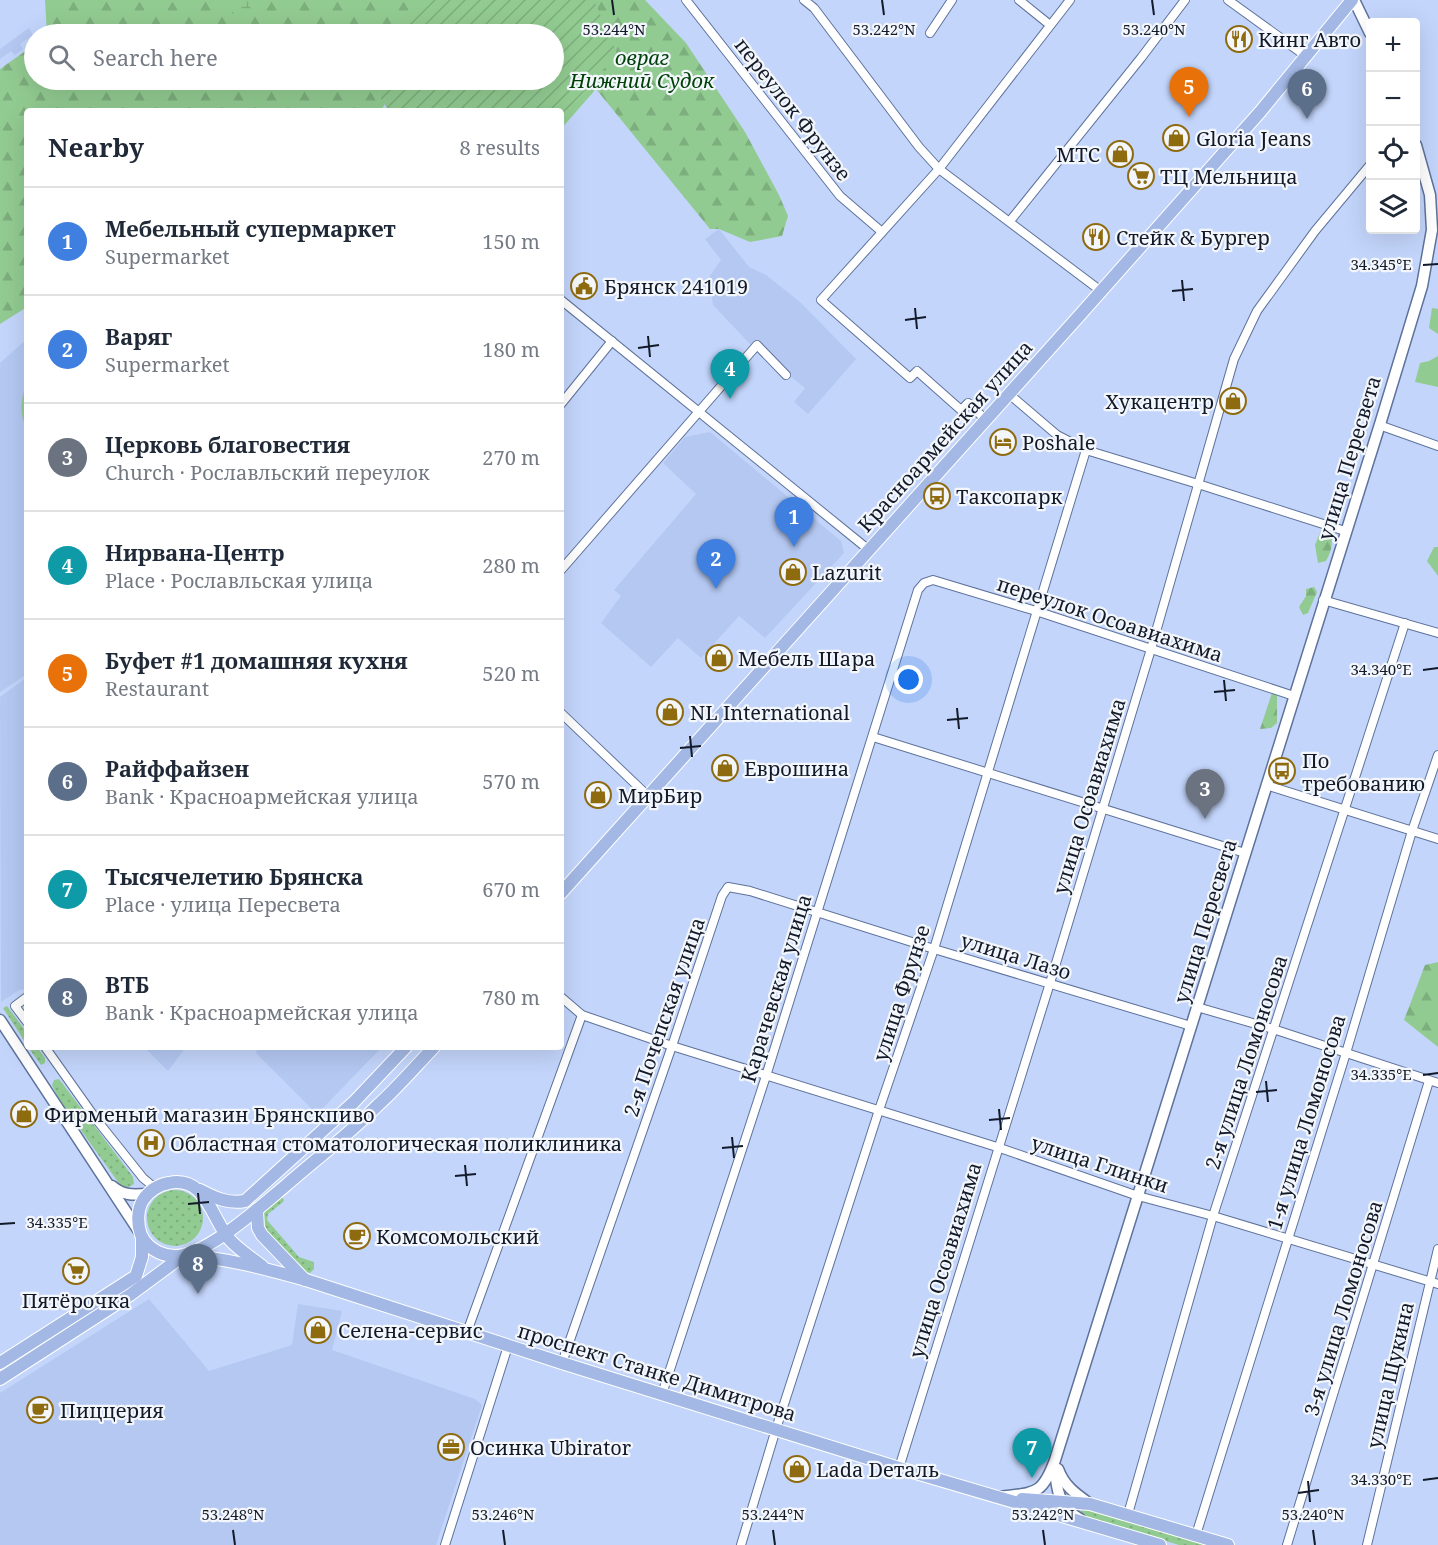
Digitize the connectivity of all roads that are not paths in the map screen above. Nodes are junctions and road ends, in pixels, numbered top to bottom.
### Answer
1 (686, 0) edge
2 (804, 0) edge
3 (952, 0) edge
4 (1019, 0) edge
5 (1070, 0) edge
6 (1185, 0) edge
7 (1228, 0) edge
8 (1353, 0) edge
9 (1366, 24) edge
10 (1050, 25) junction
11 (930, 33) dead end
12 (1307, 57) junction
13 (1420, 159) edge
14 (939, 169) junction
15 (1366, 171) edge
16 (1010, 221) junction
17 (882, 232) junction
18 (1101, 291) junction
19 (564, 302) edge
20 (612, 341) junction
21 (786, 375) dead end
22 (1009, 394) junction
23 (564, 400) edge
24 (699, 411) junction
25 (986, 420) junction
26 (1379, 425) junction
27 (1438, 446) edge
28 (1086, 450) junction
29 (1198, 484) junction
30 (1345, 531) junction
31 (869, 550) junction
32 (564, 567) edge
33 (918, 590) joint
34 (1323, 600) junction
35 (1036, 611) junction
36 (1405, 623) junction
37 (1438, 633) edge
38 (1151, 649) junction
39 (1294, 696) junction
40 (564, 716) edge
41 (873, 737) junction
42 (1438, 755) edge
43 (987, 774) junction
44 (1266, 785) junction
45 (648, 796) junction
46 (1102, 808) junction
47 (1346, 810) junction
48 (1412, 831) junction
49 (1438, 839) edge
50 (1245, 853) junction
51 (728, 887) joint
52 (564, 891) edge
53 (817, 913) junction
54 (934, 949) junction
55 (1050, 983) junction
56 (24, 999) edge
57 (564, 1000) edge
58 (1197, 1007) junction
59 (582, 1014) junction
60 (24, 1019) edge
61 (0, 1020) edge
62 (1191, 1026) junction
63 (1273, 1029) junction
64 (672, 1046) junction
65 (47, 1050) edge
66 (403, 1050) edge
67 (431, 1050) edge
68 (1346, 1053) junction
69 (766, 1076) junction
70 (1433, 1082) edge
71 (879, 1110) junction
72 (997, 1147) junction
73 (108, 1183) junction
74 (196, 1188) junction
75 (151, 1191) junction
76 (1138, 1196) junction
77 (210, 1208) junction
78 (257, 1210) junction
79 (1213, 1216) junction
80 (225, 1234) junction
81 (142, 1237) junction
82 (1287, 1238) junction
83 (1438, 1249) edge
84 (190, 1253) junction
85 (1374, 1264) junction
86 (266, 1269) junction
87 (306, 1280) junction
88 (1434, 1282) edge
89 (467, 1332) junction
90 (508, 1346) junction
91 (0, 1363) edge
92 (562, 1363) junction
93 (0, 1379) edge
94 (662, 1394) junction
95 (776, 1430) junction
96 (1055, 1460) junction
97 (899, 1468) junction
98 (997, 1498) junction
99 (1061, 1501) junction
100 (1090, 1504) junction
101 (1128, 1514) junction
102 (1083, 1521) junction
103 (1196, 1535) junction
104 (445, 1545) edge
105 (741, 1545) edge
106 (1160, 1545) edge
107 (1228, 1545) edge
108 (1287, 1545) edge
109 (1367, 1545) edge

1 - 17 street, переулок Фрунзе
2 - 14 street
3 - 11 street
4 - 10 street
5 - 10 street
6 - 16 street
7 - 12 street
8 - 9 main road
8 - 12 main road, Красноармейская улица
10 - 14 street
12 - 18 main road, Красноармейская улица
13 - 26 main road, улица Пересвета
14 - 16 street
14 - 17 street
15 - 29 street, улица Осоавиахима
16 - 18 street
17 - 25 street
18 - 22 main road, Красноармейская улица
19 - 20 street
20 - 23 street
20 - 24 street
21 - 24 street
22 - 25 main road, Красноармейская улица
22 - 28 street
24 - 31 street
24 - 32 street
25 - 31 main road, Красноармейская улица
26 - 27 street
26 - 30 main road, улица Пересвета
28 - 29 street
28 - 35 street, улица Фрунзе
29 - 30 street
29 - 38 street, улица Осоавиахима
30 - 34 main road, улица Пересвета
31 - 45 main road, Красноармейская улица
33 - 35 street, переулок Осоавиахима
33 - 41 street, Карачевская улица
34 - 36 street
34 - 39 main road, улица Пересвета
35 - 38 street, переулок Осоавиахима
35 - 43 street, улица Фрунзе
36 - 37 street
36 - 47 street, 2-я улица Ломоносова
38 - 39 street, переулок Осоавиахима
38 - 46 street, улица Осоавиахима
39 - 44 main road, улица Пересвета
40 - 45 street
41 - 43 street
41 - 53 street, Карачевская улица
42 - 48 street, 1-я улица Ломоносова
43 - 46 street
43 - 54 street, улица Фрунзе
44 - 47 street
44 - 50 main road, улица Пересвета
45 - 52 main road, Красноармейская улица
46 - 50 street
46 - 55 street, улица Осоавиахима
47 - 48 street
47 - 63 street, 2-я улица Ломоносова
48 - 49 street
48 - 68 street, 1-я улица Ломоносова
50 - 58 main road, улица Пересвета
51 - 53 street, улица Лазо
51 - 64 street, 2-я Почепская улица
53 - 54 street, улица Лазо
53 - 69 street, Карачевская улица
54 - 55 street, улица Лазо
54 - 71 street, улица Фрунзе
55 - 62 street, улица Лазо
55 - 72 street, улица Осоавиахима
56 - 60 street
57 - 59 street, улица Глинки
58 - 62 main road, улица Пересвета
58 - 63 street
59 - 64 street, улица Глинки
59 - 89 street
61 - 73 main road
62 - 76 main road, улица Пересвета
63 - 68 street
63 - 79 street, 2-я улица Ломоносова
64 - 69 street, улица Глинки
64 - 92 street, 2-я Почепская улица
65 - 75 street
66 - 74 main road
67 - 78 main road
68 - 70 street
68 - 82 street, 1-я улица Ломоносова
69 - 71 street, улица Глинки
69 - 94 street, Карачевская улица
70 - 85 street, 3-я улица Ломоносова
71 - 72 street, улица Глинки
71 - 95 street, улица Фрунзе
72 - 76 street, улица Глинки
72 - 97 street, улица Осоавиахима
73 - 75 main road
73 - 81 main road
74 - 75 main road
74 - 77 main road
75 - 81 main road
76 - 79 street, улица Глинки
76 - 96 main road, улица Пересвета
77 - 80 main road
77 - 84 main road
78 - 80 main road
78 - 87 main road, проспект Станке Димитрова
79 - 82 street, улица Глинки
79 - 101 street, 2-я улица Ломоносова
80 - 84 main road
80 - 86 main road
81 - 84 main road
81 - 91 main road
82 - 85 street, улица Глинки
82 - 103 street, 1-я улица Ломоносова
83 - 88 street, улица Щукина
84 - 86 main road
84 - 93 main road
85 - 88 street, улица Глинки
85 - 108 street, 3-я улица Ломоносова
86 - 87 main road, проспект Станке Димитрова
87 - 89 main road, проспект Станке Димитрова
88 - 109 street, улица Щукина
89 - 90 main road, проспект Станке Димитрова
90 - 92 main road, проспект Станке Димитрова
90 - 104 street
92 - 94 main road, проспект Станке Димитрова
94 - 95 main road, проспект Станке Димитрова
95 - 97 main road, проспект Станке Димитрова
95 - 105 street, улица Фрунзе
96 - 98 main road, улица Пересвета
96 - 99 main road
96 - 100 main road
97 - 98 main road, проспект Станке Димитрова
98 - 99 main road, проспект Станке Димитрова
98 - 102 main road, проспект Станке Димитрова
99 - 100 main road, проспект Станке Димитрова
99 - 102 main road
100 - 101 main road, проспект Станке Димитрова
101 - 103 main road, проспект Станке Димитрова
102 - 106 main road, проспект Станке Димитрова
103 - 107 main road, проспект Станке Димитрова

